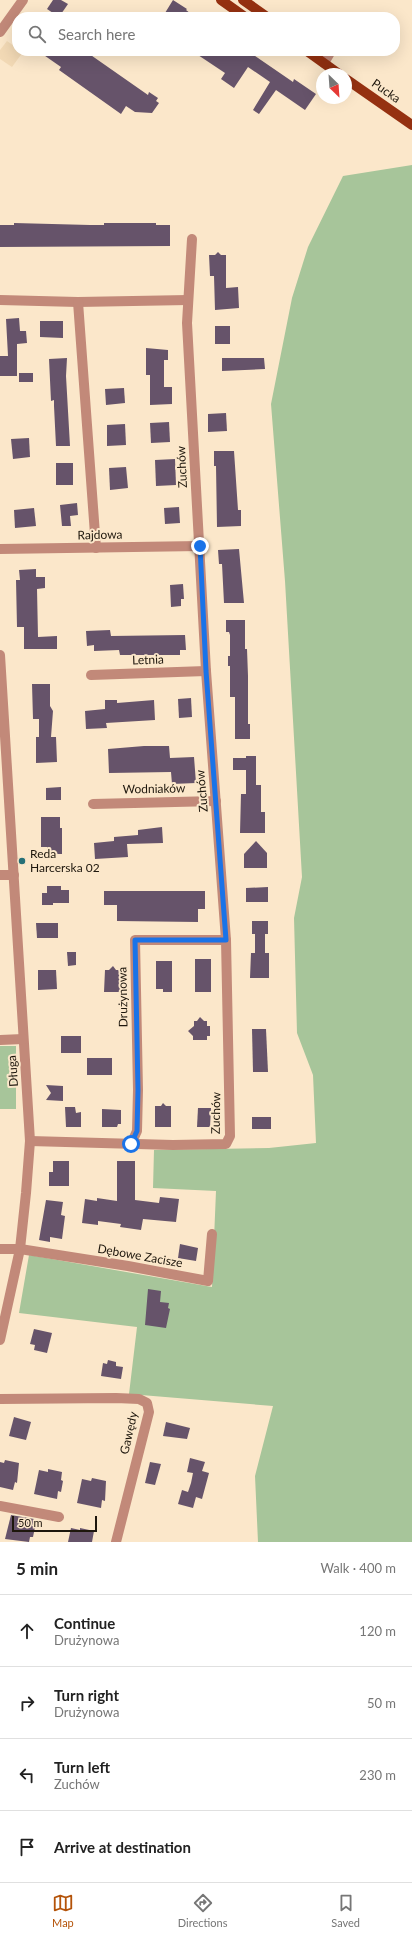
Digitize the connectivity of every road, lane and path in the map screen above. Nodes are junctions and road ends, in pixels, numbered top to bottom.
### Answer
1 (23, 0) edge
2 (222, 0) edge
3 (243, 0) edge
4 (14, 12) edge
5 (238, 12) edge
6 (260, 12) edge
7 (12, 15) edge
8 (0, 32) edge
9 (314, 56) edge
10 (328, 56) edge
11 (324, 63) junction
12 (331, 68) edge
13 (352, 83) edge
14 (412, 125) edge
15 (192, 239) dead end
16 (0, 300) edge
17 (188, 300) junction
18 (78, 302) junction
19 (200, 546) junction
20 (96, 548) junction
21 (0, 549) edge
22 (0, 655) edge
23 (206, 671) junction
24 (91, 674) dead end
25 (216, 801) junction
26 (93, 804) dead end
27 (0, 875) edge
28 (14, 875) junction
29 (226, 940) junction
30 (0, 1040) edge
31 (23, 1040) junction
32 (30, 1141) junction
33 (131, 1144) junction
34 (212, 1234) dead end
35 (0, 1249) edge
36 (20, 1250) junction
37 (0, 1340) edge
38 (0, 1399) edge
39 (0, 1506) edge
40 (60, 1517) dead end
41 (116, 1542) edge

1 - 4 street
2 - 5 main road
3 - 6 main road
7 - 8 street
9 - 11 main road
10 - 11 street
11 - 12 main road
13 - 14 main road, Pucka
15 - 17 street, Zuchów
16 - 18 street
17 - 18 street
17 - 19 street, Zuchów
18 - 20 street
19 - 20 street, Rajdowa
19 - 23 street, Zuchów
20 - 21 street, Rajdowa
22 - 28 street, Długa
23 - 24 street, Letnia
23 - 25 street, Zuchów
25 - 26 street, Wodniaków
25 - 29 street, Zuchów
27 - 28 street
28 - 31 street, Długa
29 - 33 street, Drużynowa
29 - 33 street, Zuchów
30 - 31 street
31 - 32 street, Długa
32 - 33 street, Zuchów
32 - 36 street, Długa
34 - 36 street, Dębowe Zacisze
35 - 36 street
36 - 37 street, Długa
38 - 41 street, Gawędy
39 - 40 street

